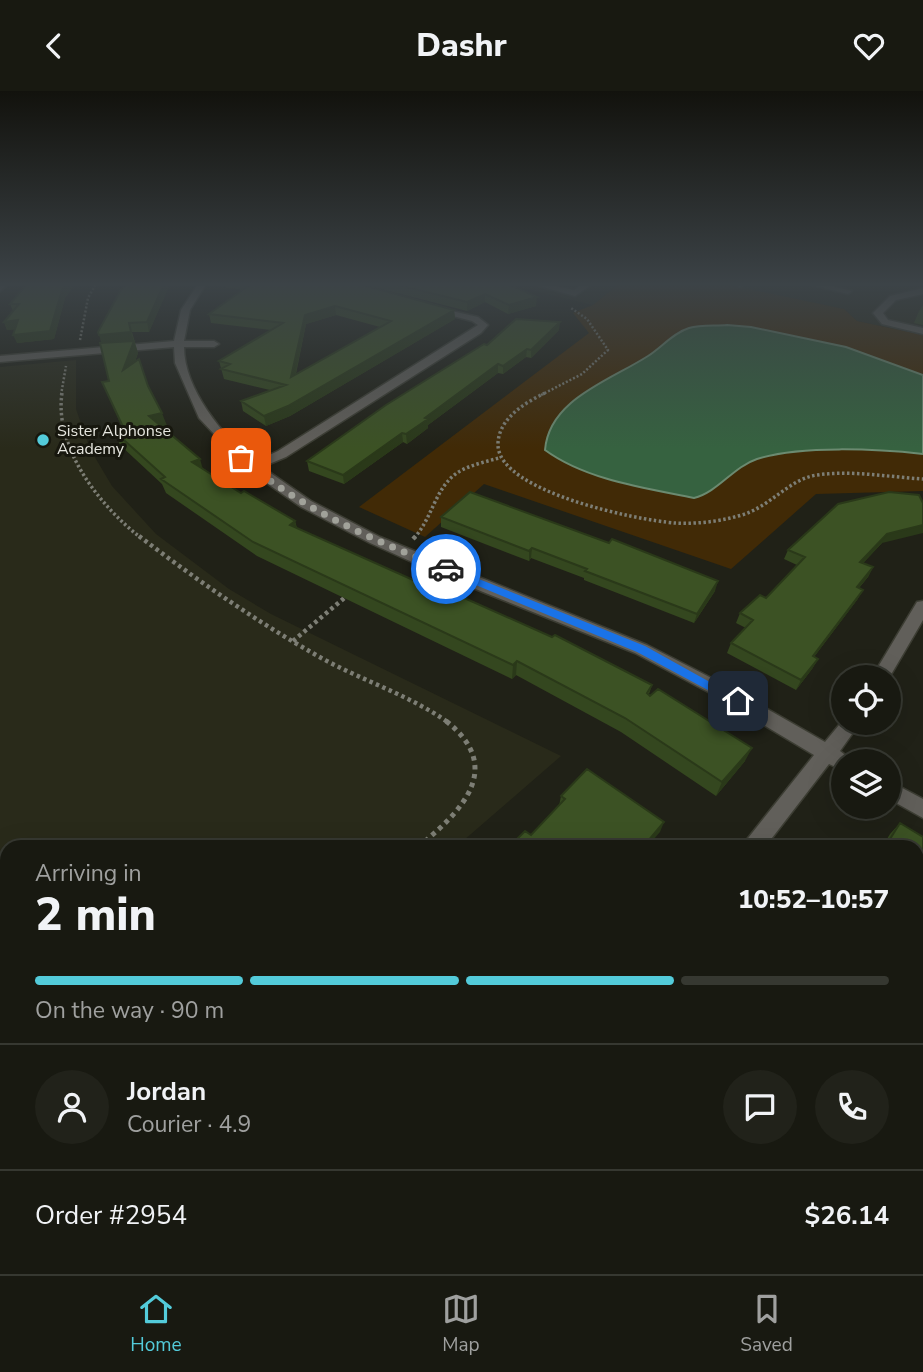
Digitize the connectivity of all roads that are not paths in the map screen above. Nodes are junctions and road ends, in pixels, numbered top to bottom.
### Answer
1 (180, 339) edge
2 (465, 339) edge
3 (179, 343) junction
4 (214, 344) dead end
5 (0, 359) edge
6 (252, 467) junction
7 (923, 606) edge
8 (888, 665) edge
9 (831, 755) edge
10 (831, 763) edge
11 (901, 796) edge
12 (923, 809) edge
13 (759, 840) edge

1 - 3 street
2 - 6 street
3 - 4 street
3 - 5 street
3 - 6 street
6 - 9 street
7 - 8 street
10 - 13 street
11 - 12 street

